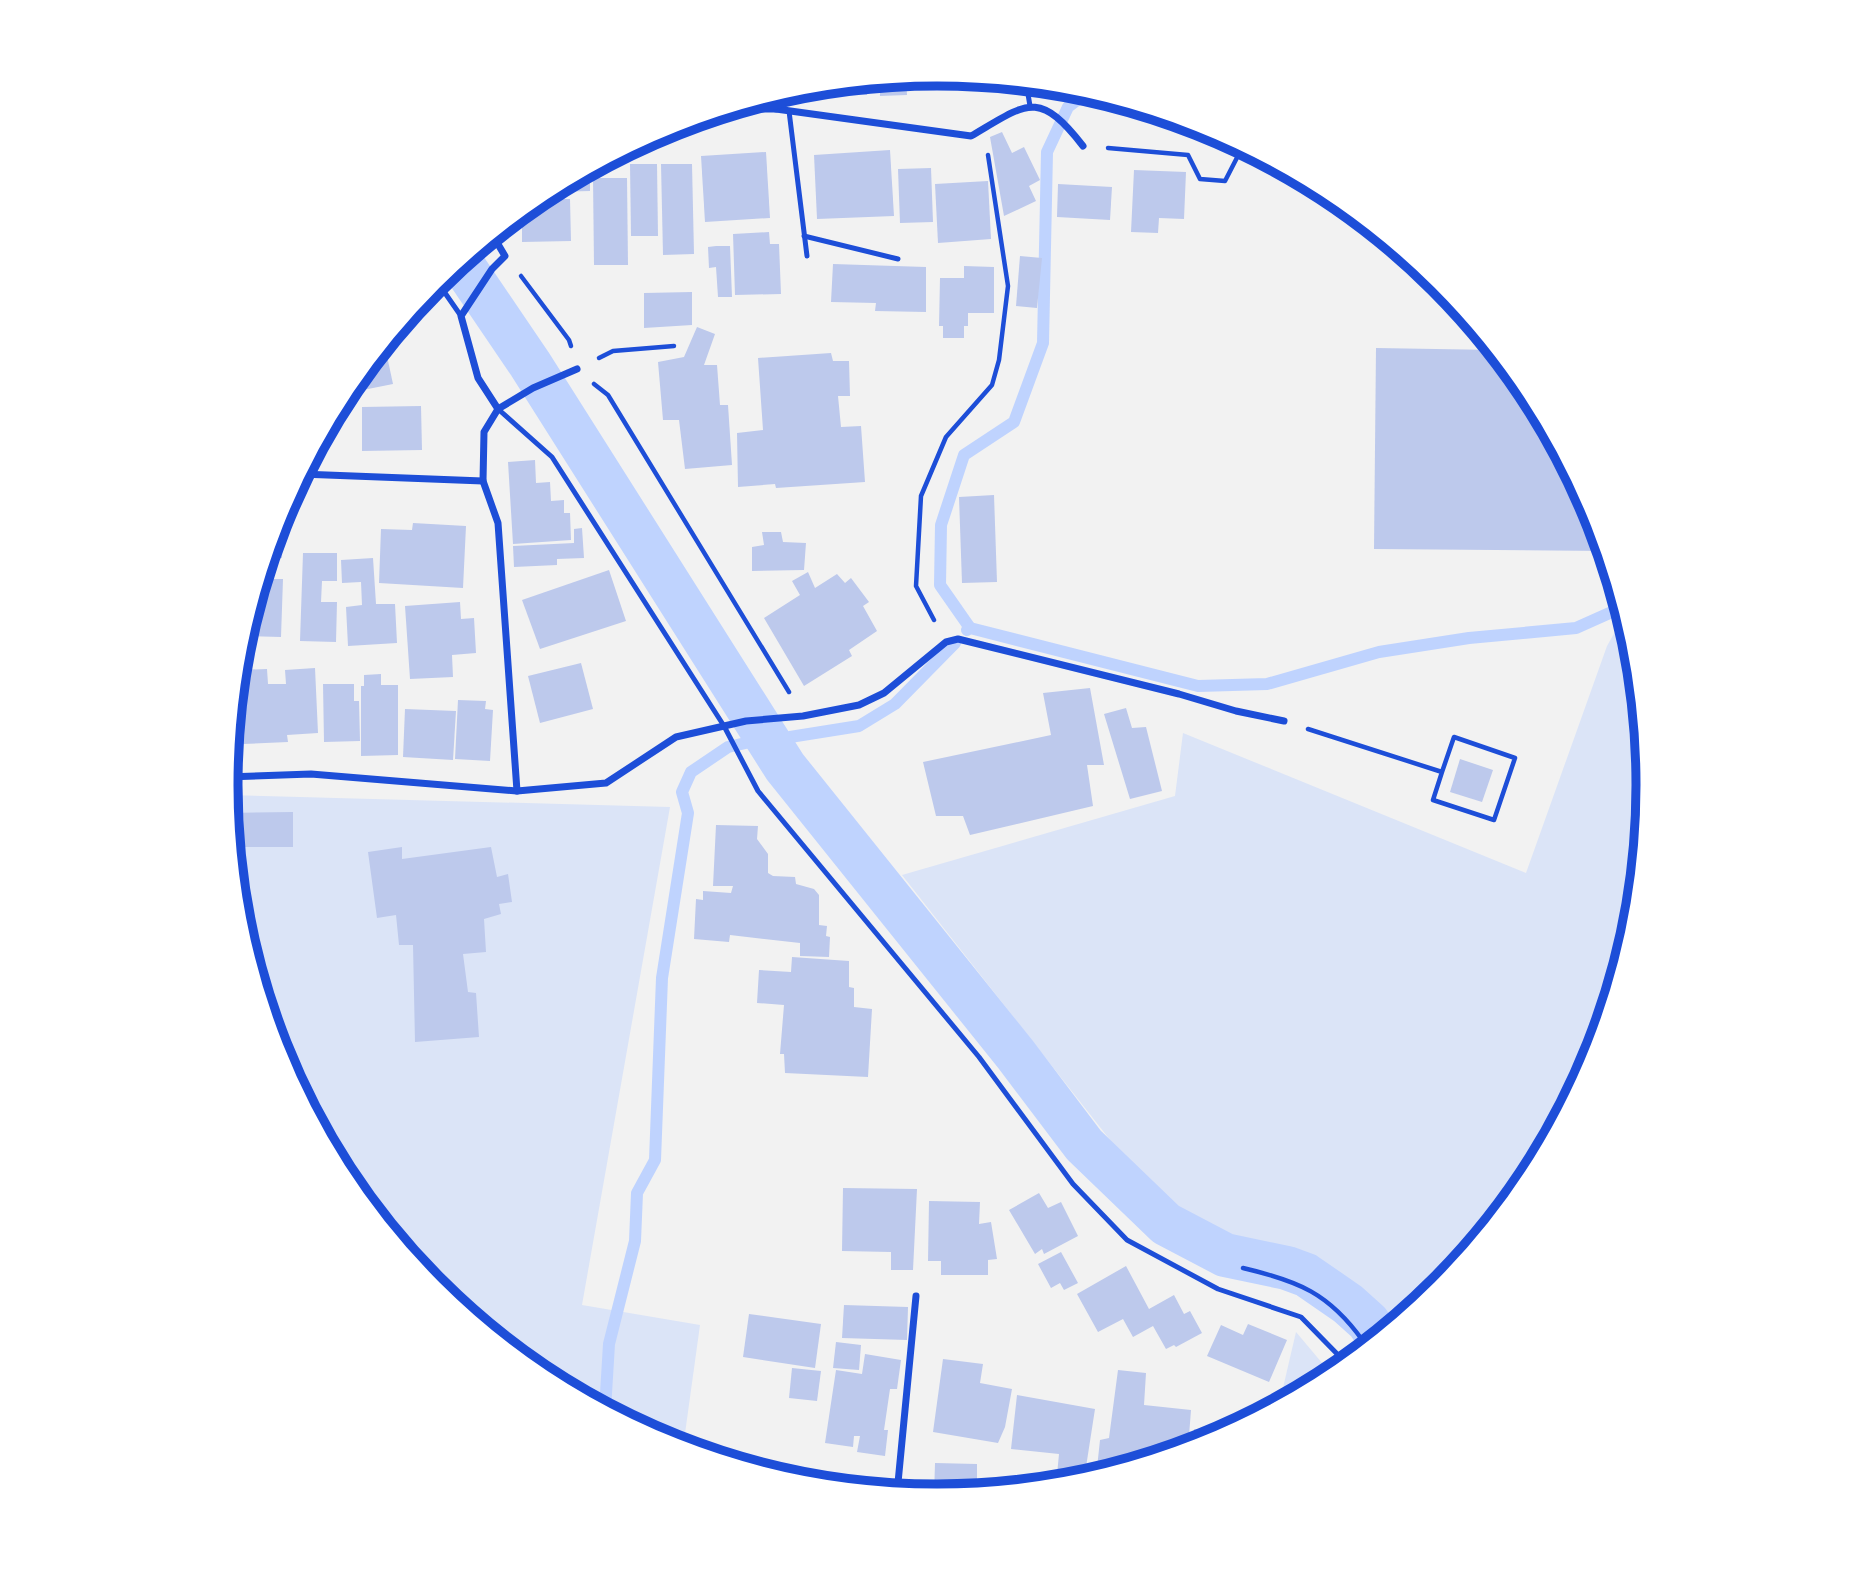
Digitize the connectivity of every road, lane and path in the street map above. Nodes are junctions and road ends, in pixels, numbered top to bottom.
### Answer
1 (1028, 92) edge
2 (776, 105) edge
3 (1030, 106) junction
4 (760, 109) edge
5 (776, 109) junction
6 (789, 111) junction
7 (984, 128) junction
8 (1083, 146) joint
9 (1239, 155) edge
10 (804, 236) junction
11 (497, 242) edge
12 (505, 256) junction
13 (807, 256) dead end
14 (898, 259) dead end
15 (443, 291) edge
16 (461, 316) junction
17 (674, 346) dead end
18 (577, 369) junction
19 (498, 409) junction
20 (311, 474) edge
21 (483, 481) junction
22 (946, 642) junction
23 (803, 716) junction
24 (1284, 721) joint
25 (724, 726) junction
26 (1442, 772) junction
27 (238, 778) edge
28 (517, 790) junction
29 (1241, 1268) dead end
30 (916, 1296) dead end
31 (1362, 1341) edge
32 (1339, 1356) edge
33 (898, 1483) edge

1 - 3 lane
2 - 5 street
3 - 7 street
3 - 8 street
4 - 5 street
5 - 6 street
6 - 7 street
6 - 10 lane
7 - 22 path
8 - 9 path
10 - 13 lane
10 - 14 lane
11 - 12 street
12 - 16 street
12 - 18 path
15 - 16 lane
16 - 19 street
17 - 18 path
18 - 19 street
18 - 23 path
19 - 21 street
19 - 25 lane
20 - 21 street
21 - 28 street
22 - 23 street
22 - 24 street
23 - 25 street
24 - 26 path
25 - 28 street
25 - 32 lane
26 - 26 path
27 - 28 street
29 - 31 path
30 - 33 street

